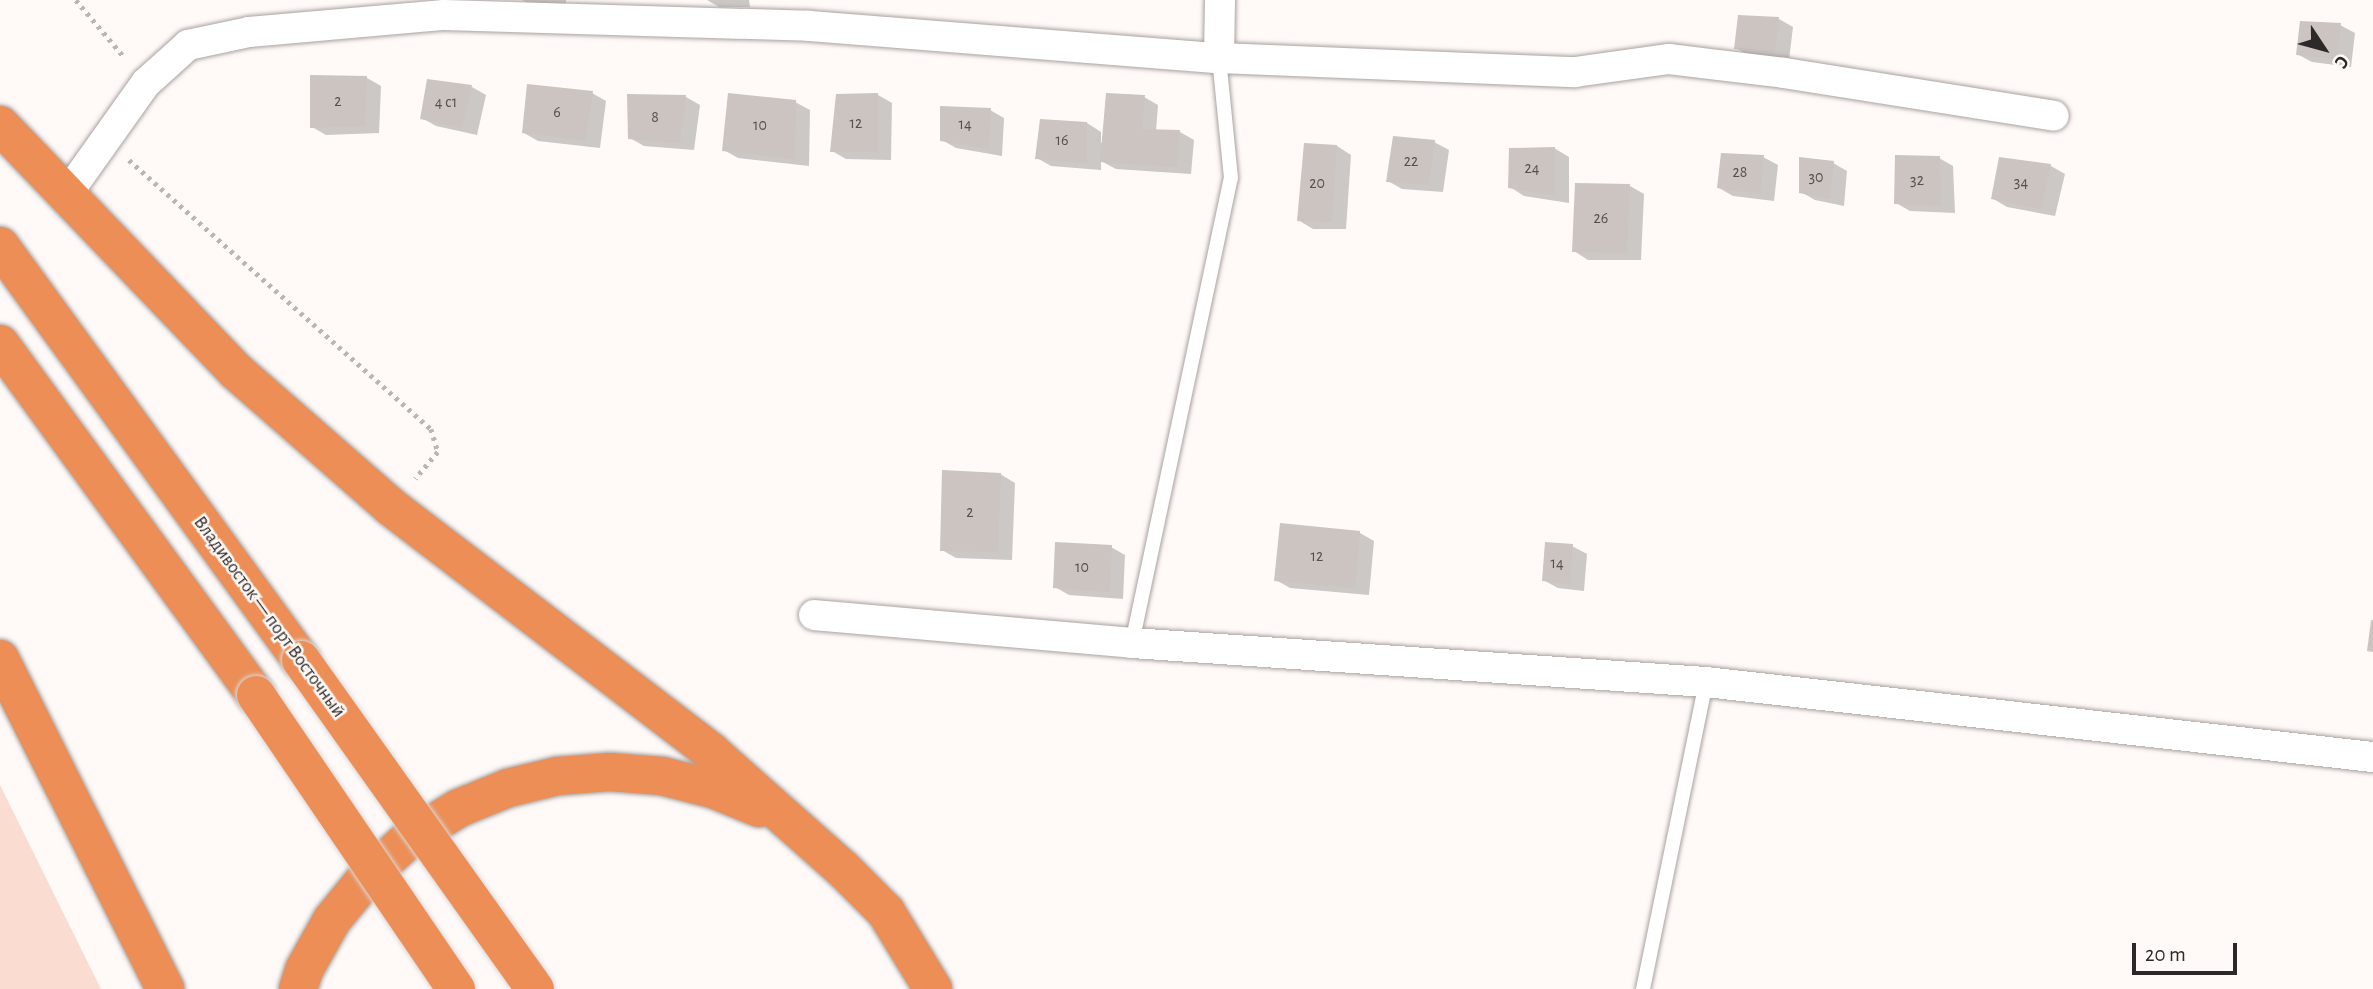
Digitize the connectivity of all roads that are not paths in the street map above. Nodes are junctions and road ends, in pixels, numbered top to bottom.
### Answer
1 (1220, 0) edge
2 (1219, 58) junction
3 (2054, 116) dead end
4 (0, 125) edge
5 (67, 194) junction
6 (0, 246) edge
7 (0, 344) edge
8 (814, 615) dead end
9 (1132, 643) junction
10 (0, 659) edge
11 (1706, 682) junction
12 (2373, 757) edge
13 (843, 869) junction
14 (165, 989) edge
15 (298, 989) edge
16 (456, 989) edge
17 (535, 989) edge
18 (933, 989) edge
19 (1643, 989) edge

1 - 2 street
2 - 3 street
2 - 5 street
2 - 9 lane
4 - 5 highway
5 - 13 highway
6 - 17 highway, Владивосток — порт Восточный, bridge
7 - 16 highway, bridge
8 - 9 street
9 - 11 street
10 - 14 highway
11 - 12 street
11 - 19 lane
13 - 15 highway
13 - 18 highway

